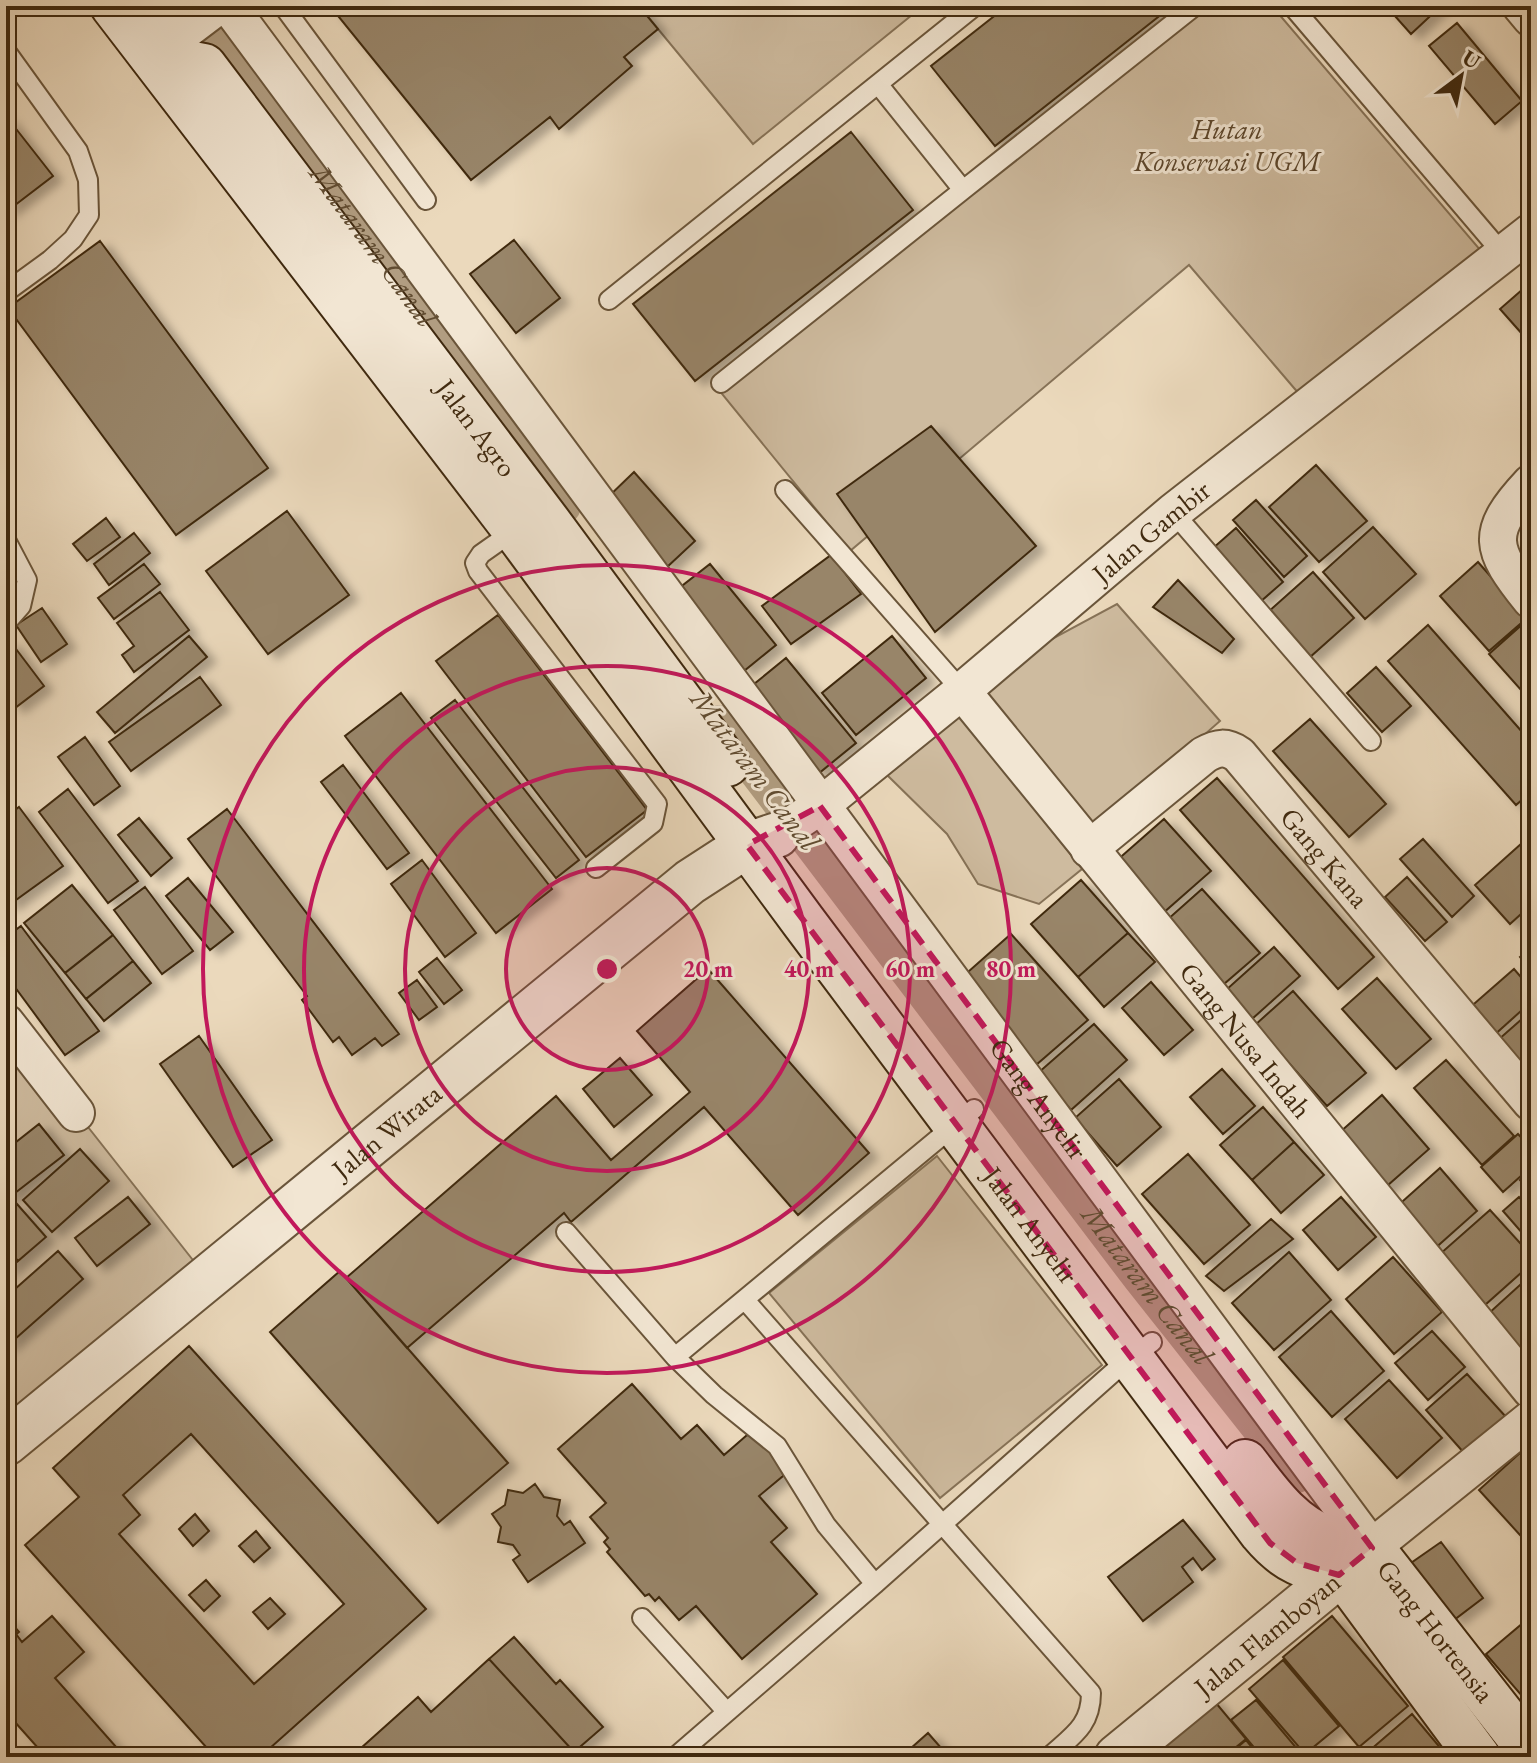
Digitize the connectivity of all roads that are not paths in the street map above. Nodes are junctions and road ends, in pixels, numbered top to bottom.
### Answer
1 (113, 6) edge
2 (158, 6) edge
3 (217, 6) edge
4 (229, 6) edge
5 (283, 6) edge
6 (975, 6) edge
7 (1195, 6) edge
8 (1292, 6) edge
9 (1521, 6) edge
10 (1531, 18) edge
11 (173, 40) junction
12 (6, 51) edge
13 (878, 84) junction
14 (963, 190) junction
15 (426, 200) dead end
16 (1531, 232) edge
17 (1503, 254) junction
18 (6, 292) edge
19 (609, 300) dead end
20 (721, 383) dead end
21 (1531, 483) edge
22 (785, 490) dead end
23 (1173, 512) junction
24 (515, 530) junction
25 (6, 540) edge
26 (1531, 600) edge
27 (6, 623) edge
28 (962, 691) junction
29 (1371, 741) dead end
30 (789, 825) junction
31 (1089, 849) junction
32 (596, 868) dead end
33 (6, 1023) edge
34 (1531, 1102) edge
35 (76, 1113) dead end
36 (965, 1116) junction
37 (566, 1232) dead end
38 (745, 1300) junction
39 (1142, 1350) junction
40 (675, 1357) junction
41 (1531, 1390) edge
42 (1531, 1419) edge
43 (6, 1443) edge
44 (941, 1526) junction
45 (1360, 1558) junction
46 (875, 1584) junction
47 (642, 1618) dead end
48 (726, 1711) junction
49 (1531, 1752) edge
50 (675, 1757) edge
51 (1049, 1757) edge
52 (1117, 1757) edge
53 (1478, 1757) edge

1 - 11 main road, Jalan Agro
2 - 11 street
3 - 11 street
4 - 30 street, Gang Anyelir
5 - 15 lane
6 - 13 lane
7 - 14 lane
8 - 17 lane
9 - 10 street
11 - 24 main road, Jalan Agro
11 - 30 main road, Jalan Agro
12 - 18 lane
13 - 14 lane
13 - 19 lane
14 - 20 lane
16 - 17 street, Jalan Gambir
17 - 23 street, Jalan Gambir
21 - 26 street
22 - 28 lane
23 - 28 street, Jalan Gambir
23 - 29 lane
24 - 30 main road, Jalan Agro
24 - 32 lane
25 - 27 lane
28 - 30 street, Jalan Gambir
28 - 31 street, Gang Nusa Indah
30 - 36 main road, Jalan Anyelir
30 - 43 main road, Jalan Wirata
30 - 45 street, Gang Anyelir
31 - 34 street, Gang Kana
31 - 41 street, Gang Nusa Indah
33 - 35 street
36 - 38 lane
36 - 39 main road, Jalan Anyelir
37 - 40 lane
38 - 40 lane
38 - 44 lane
39 - 44 lane
39 - 45 main road, Jalan Anyelir
40 - 46 lane
42 - 45 street, Jalan Flamboyan
44 - 46 lane
44 - 51 lane
45 - 49 main road, Gang Hortensia
45 - 52 main road, Jalan Flamboyan
45 - 53 main road, Gang Hortensia
46 - 48 lane
47 - 48 lane
48 - 50 lane

